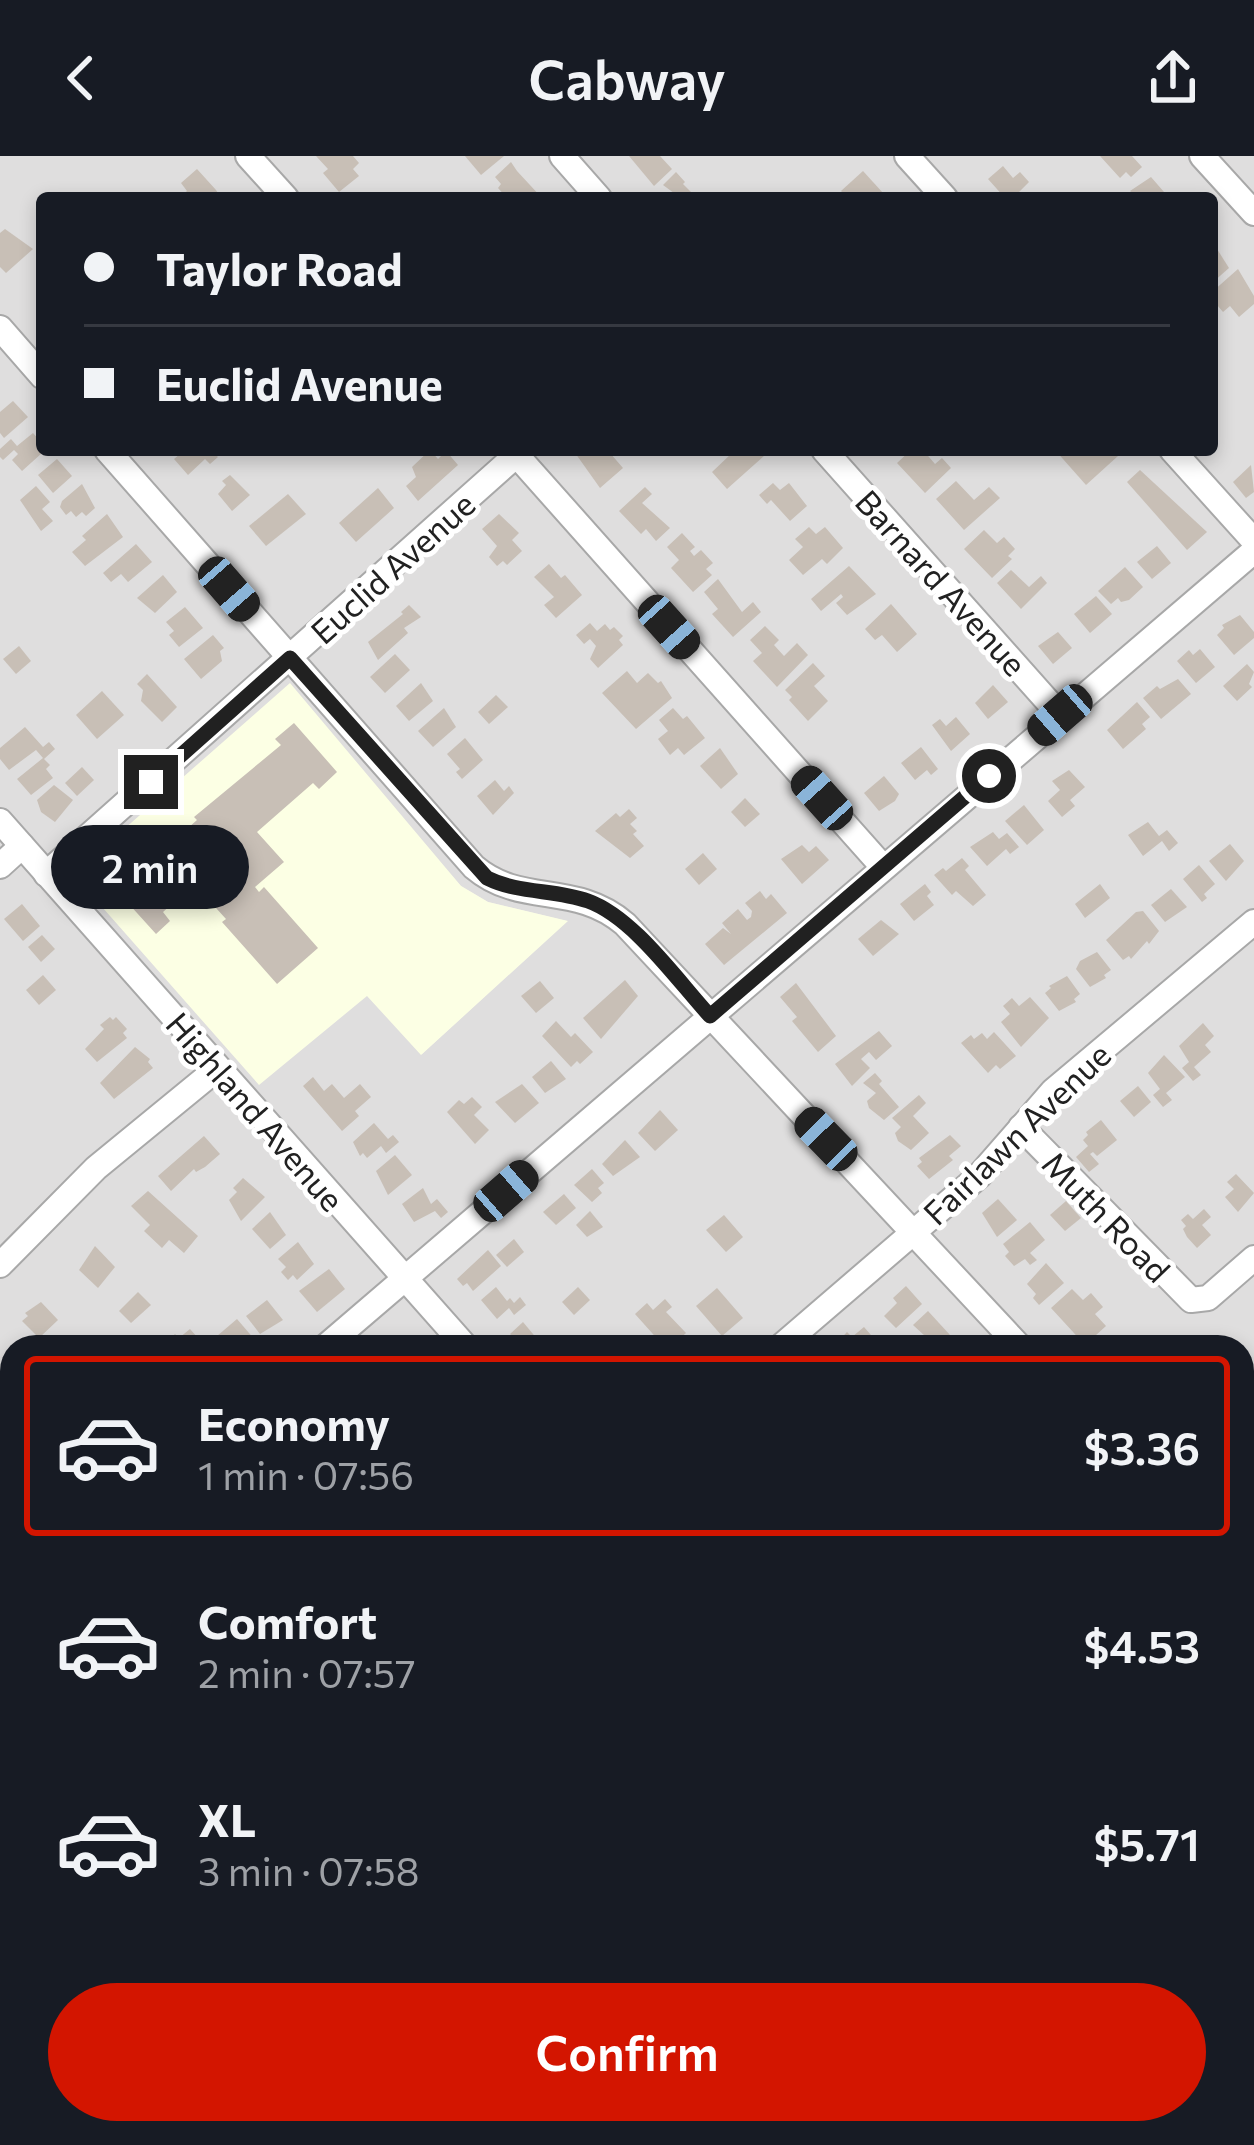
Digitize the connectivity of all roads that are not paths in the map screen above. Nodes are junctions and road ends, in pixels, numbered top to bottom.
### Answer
1 (248, 156) edge
2 (562, 156) edge
3 (907, 156) edge
4 (1202, 156) edge
5 (281, 192) edge
6 (594, 192) edge
7 (940, 192) edge
8 (1254, 213) edge
9 (0, 328) edge
10 (36, 369) edge
11 (112, 456) edge
12 (513, 456) edge
13 (521, 456) edge
14 (829, 456) edge
15 (1177, 456) edge
16 (1254, 541) edge
17 (1254, 551) edge
18 (290, 658) junction
19 (1060, 715) junction
20 (0, 821) edge
21 (22, 846) junction
22 (0, 866) edge
23 (883, 867) junction
24 (46, 874) junction
25 (1254, 922) edge
26 (710, 1016) junction
27 (218, 1068) junction
28 (1021, 1127) junction
29 (913, 1232) junction
30 (1254, 1258) edge
31 (0, 1265) edge
32 (404, 1279) junction
33 (340, 1335) edge
34 (455, 1335) edge
35 (794, 1335) edge
36 (1009, 1335) edge

1 - 5 street
2 - 6 street
3 - 7 street
4 - 8 street
9 - 10 street
11 - 18 street
12 - 18 street, Euclid Avenue
13 - 23 street
14 - 19 street, Barnard Avenue
15 - 16 street
17 - 19 street
18 - 24 street, Euclid Avenue
18 - 26 street
19 - 23 street
20 - 21 street
21 - 22 street
21 - 24 street, Highland Avenue
23 - 26 street
24 - 27 street, Highland Avenue
25 - 28 street, Fairlawn Avenue
26 - 29 street
26 - 32 street
27 - 31 street
27 - 32 street, Highland Avenue
28 - 29 street, Fairlawn Avenue
28 - 30 street, Muth Road
29 - 35 street, Fairlawn Avenue
29 - 36 street
32 - 33 street
32 - 34 street, Highland Avenue

